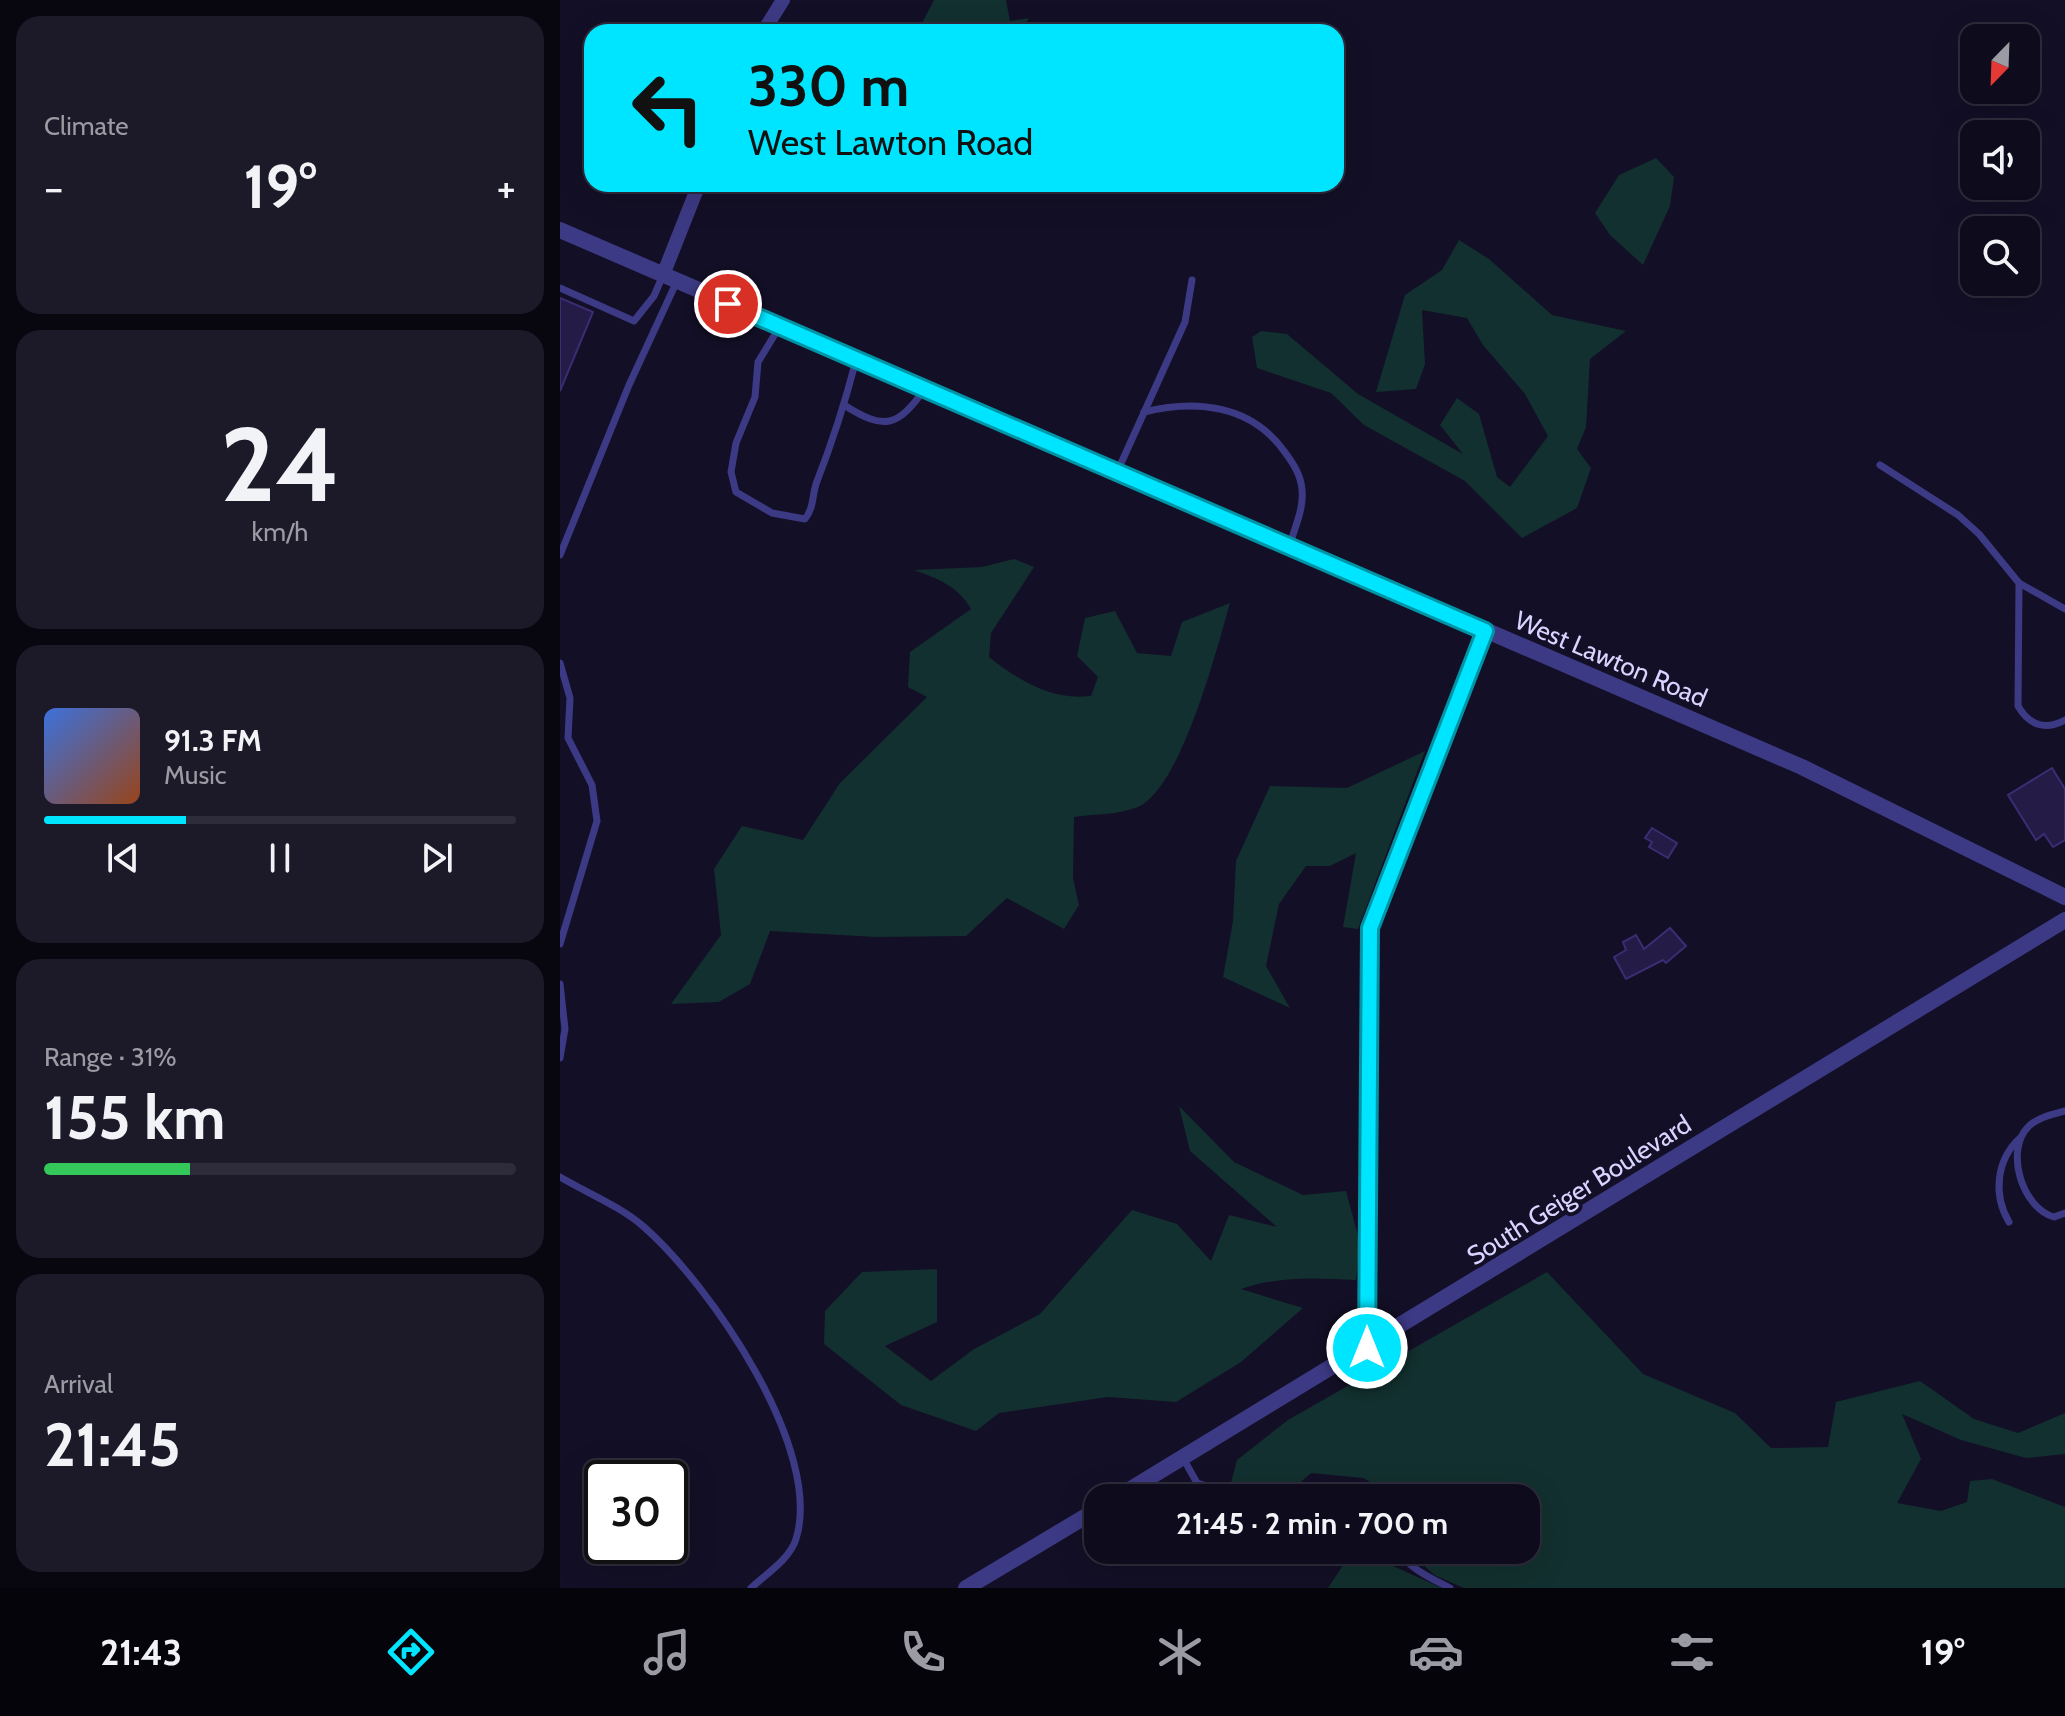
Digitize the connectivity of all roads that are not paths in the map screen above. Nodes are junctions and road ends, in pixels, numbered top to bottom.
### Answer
1 (783, 0) edge
2 (768, 24) edge
3 (697, 192) edge
4 (560, 230) edge
5 (670, 278) junction
6 (1192, 280) dead end
7 (560, 288) edge
8 (780, 326) junction
9 (856, 359) junction
10 (925, 389) junction
11 (844, 405) junction
12 (1144, 412) junction
13 (1880, 465) dead end
14 (1117, 472) junction
15 (1289, 546) junction
16 (560, 555) edge
17 (2019, 583) junction
18 (2065, 609) edge
19 (1485, 631) junction
20 (560, 663) edge
21 (2065, 720) edge
22 (2065, 897) edge
23 (2065, 920) edge
24 (560, 944) edge
25 (560, 984) edge
26 (560, 1058) edge
27 (2065, 1111) edge
28 (2020, 1138) junction
29 (560, 1177) edge
30 (2065, 1213) edge
31 (2009, 1222) dead end
32 (1367, 1348) junction
33 (1183, 1458) junction
34 (1139, 1484) edge
35 (1201, 1484) edge
36 (1084, 1517) edge
37 (1411, 1564) edge
38 (751, 1588) edge
39 (966, 1588) edge
40 (1450, 1588) edge

1 - 2 street
3 - 5 street
4 - 5 street, West Lawton Road
5 - 7 lane
5 - 8 street, West Lawton Road
5 - 16 lane
6 - 12 lane
8 - 9 street, West Lawton Road
8 - 11 lane
9 - 10 street, West Lawton Road
9 - 11 lane
10 - 11 lane
10 - 14 street, West Lawton Road
12 - 14 lane
12 - 15 lane
13 - 17 lane
14 - 15 street, West Lawton Road
15 - 19 street, West Lawton Road
17 - 18 lane
17 - 21 lane
19 - 22 street, West Lawton Road
19 - 32 street
20 - 24 lane
23 - 32 street, South Geiger Boulevard
25 - 26 lane
27 - 28 lane
28 - 30 lane
28 - 31 lane
29 - 38 lane
32 - 33 street, South Geiger Boulevard
33 - 34 street, South Geiger Boulevard
33 - 35 lane
36 - 39 street
37 - 40 lane

